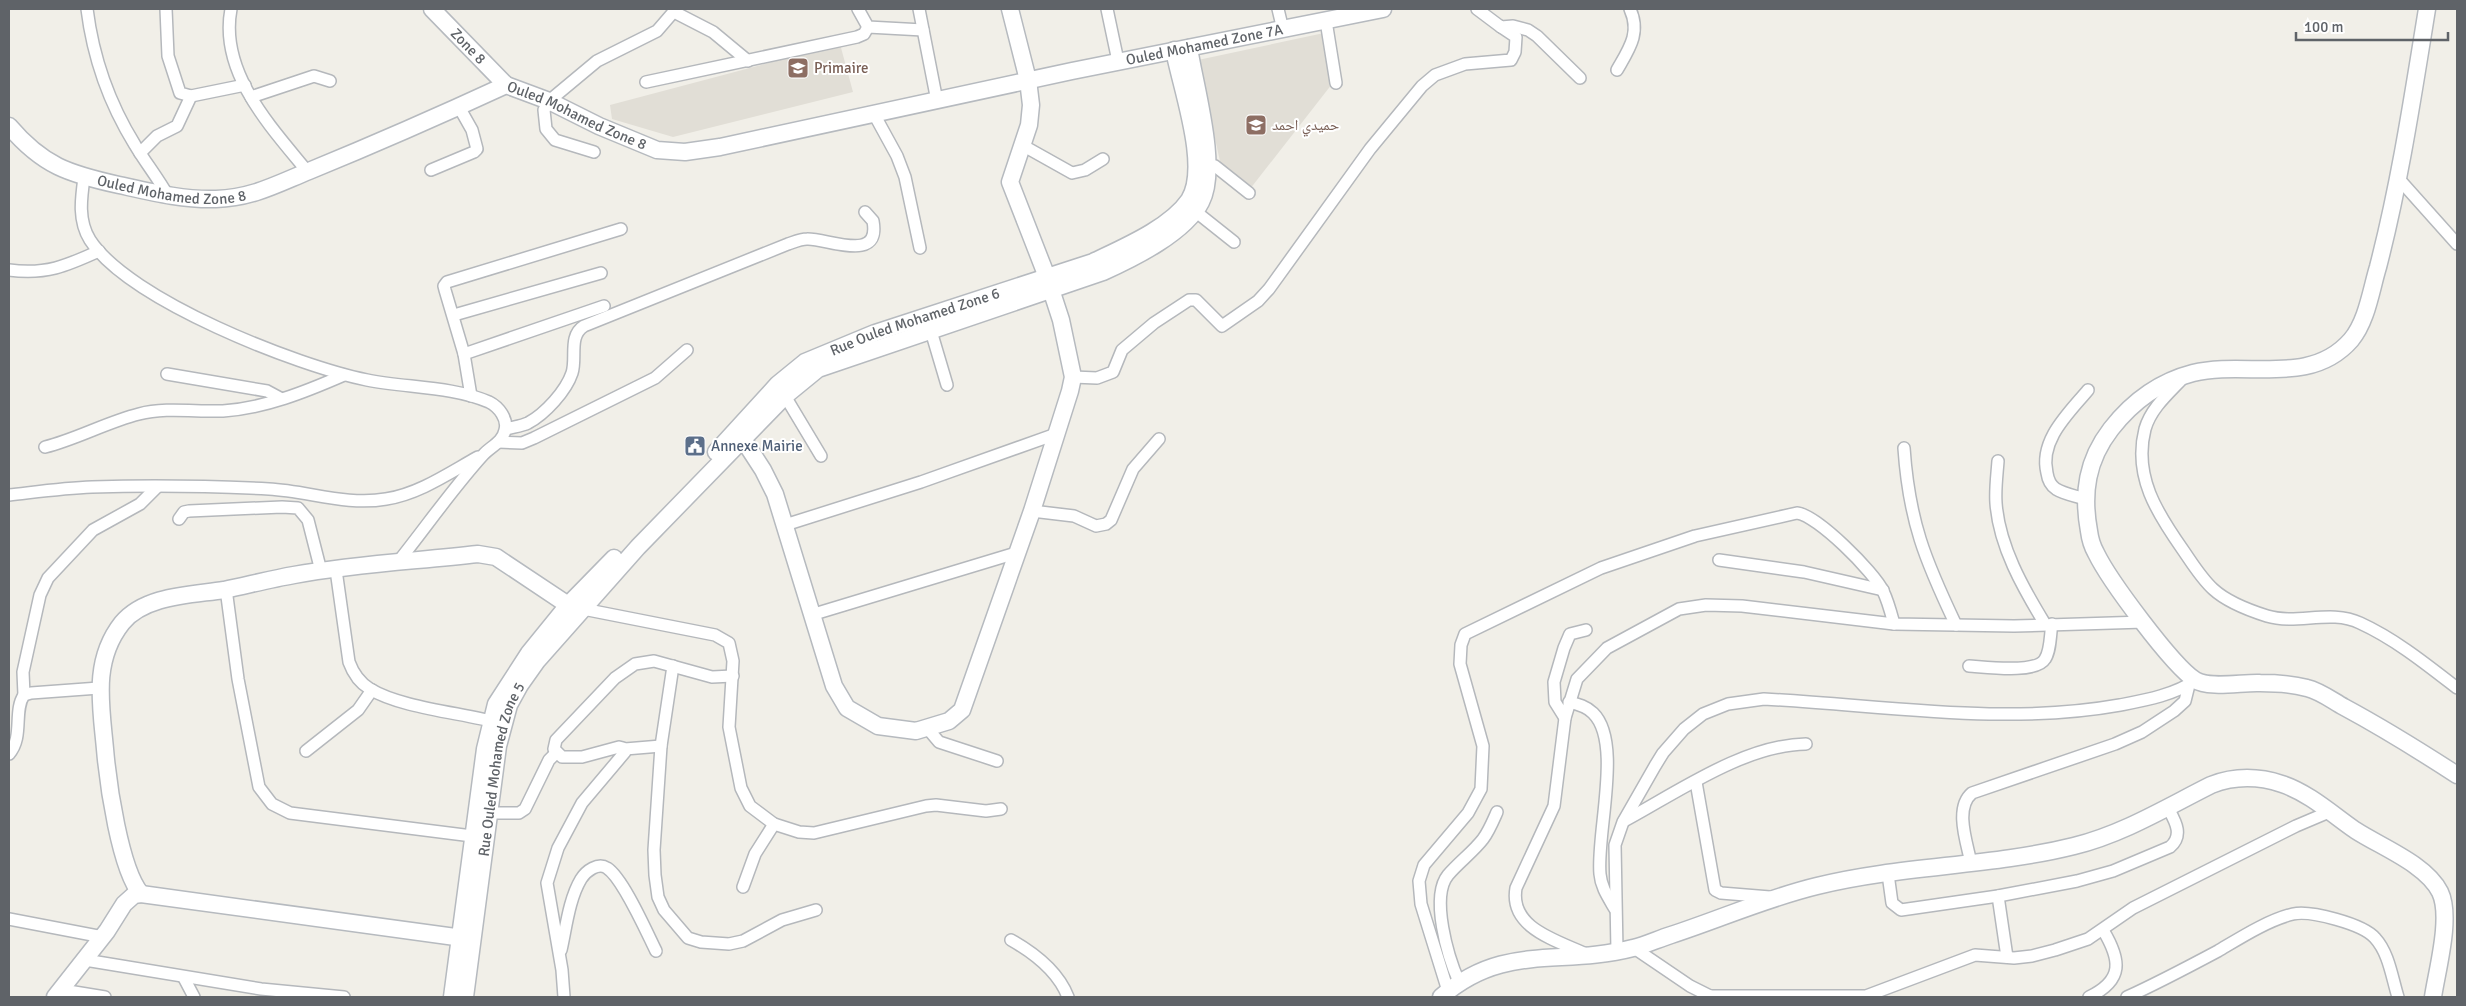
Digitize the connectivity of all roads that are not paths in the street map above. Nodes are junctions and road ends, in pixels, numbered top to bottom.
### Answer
1 (87, 9) edge
2 (166, 9) edge
3 (231, 9) edge
4 (432, 9) edge
5 (676, 9) edge
6 (858, 9) edge
7 (919, 9) edge
8 (1010, 9) edge
9 (1107, 9) edge
10 (1278, 9) edge
11 (1383, 9) edge
12 (1476, 9) edge
13 (1630, 9) edge
14 (2427, 9) edge
15 (1321, 17) edge
16 (1501, 27) junction
17 (868, 28) junction
18 (923, 30) junction
19 (1283, 30) junction
20 (1181, 49) junction
21 (748, 60) junction
22 (1118, 62) junction
23 (1617, 70) dead end
24 (1580, 78) dead end
25 (1028, 80) junction
26 (330, 81) dead end
27 (646, 82) dead end
28 (1336, 83) dead end
29 (244, 85) junction
30 (506, 85) junction
31 (192, 96) junction
32 (251, 97) junction
33 (549, 100) junction
34 (937, 101) junction
35 (459, 107) junction
36 (874, 114) junction
37 (9, 126) edge
38 (1022, 146) junction
39 (594, 152) dead end
40 (140, 153) junction
41 (1103, 159) dead end
42 (1209, 165) junction
43 (431, 170) dead end
44 (307, 172) junction
45 (84, 178) junction
46 (2398, 178) junction
47 (1250, 193) dead end
48 (168, 196) junction
49 (1195, 211) junction
50 (864, 212) dead end
51 (621, 229) dead end
52 (1234, 242) dead end
53 (2457, 244) edge
54 (920, 248) dead end
55 (99, 251) junction
56 (9, 270) edge
57 (601, 273) dead end
58 (1050, 284) junction
59 (604, 306) dead end
60 (454, 315) junction
61 (931, 331) junction
62 (687, 350) dead end
63 (464, 354) junction
64 (167, 374) dead end
65 (344, 375) junction
66 (2186, 375) junction
67 (1073, 377) junction
68 (946, 384) dead end
69 (2088, 390) dead end
70 (471, 396) junction
71 (784, 396) junction
72 (280, 398) junction
73 (506, 430) junction
74 (740, 433) junction
75 (1056, 434) junction
76 (1160, 439) dead end
77 (499, 442) junction
78 (45, 447) dead end
79 (1904, 448) dead end
80 (484, 454) junction
81 (821, 456) dead end
82 (1998, 461) dead end
83 (157, 487) junction
84 (9, 495) edge
85 (2085, 498) junction
86 (1032, 511) junction
87 (179, 520) dead end
88 (785, 525) junction
89 (1016, 553) junction
90 (1718, 560) dead end
91 (398, 562) junction
92 (328, 570) junction
93 (613, 574) joint
94 (226, 589) junction
95 (1883, 590) junction
96 (576, 607) junction
97 (812, 614) junction
98 (2144, 622) junction
99 (1894, 624) junction
100 (2048, 624) junction
101 (1956, 625) junction
102 (1586, 630) dead end
103 (674, 666) junction
104 (1970, 666) dead end
105 (733, 676) junction
106 (2192, 683) junction
107 (99, 688) junction
108 (2457, 688) edge
109 (372, 690) junction
110 (24, 695) junction
111 (1569, 702) junction
112 (1565, 718) junction
113 (497, 722) junction
114 (928, 729) junction
115 (1806, 744) dead end
116 (661, 746) junction
117 (625, 749) junction
118 (306, 751) dead end
119 (556, 753) junction
120 (9, 754) edge
121 (997, 761) dead end
122 (2457, 775) edge
123 (1696, 782) junction
124 (2168, 808) junction
125 (1001, 809) dead end
126 (1497, 812) dead end
127 (2329, 812) junction
128 (488, 813) junction
129 (1623, 822) junction
130 (774, 824) junction
131 (478, 837) junction
132 (1971, 863) junction
133 (1888, 874) junction
134 (743, 887) dead end
135 (141, 894) junction
136 (1998, 896) junction
137 (1774, 898) junction
138 (816, 910) dead end
139 (1616, 910) junction
140 (9, 919) edge
141 (2104, 930) junction
142 (103, 937) junction
143 (466, 938) junction
144 (1010, 940) dead end
145 (1634, 948) junction
146 (656, 951) dead end
147 (1617, 951) junction
148 (560, 954) junction
149 (1587, 955) junction
150 (2007, 957) junction
151 (85, 960) junction
152 (184, 978) junction
153 (1449, 990) edge
154 (59, 994) edge
155 (104, 997) edge
156 (194, 997) edge
157 (344, 997) edge
158 (452, 997) edge
159 (465, 997) edge
160 (564, 997) edge
161 (1068, 997) edge
162 (1710, 997) edge
163 (2089, 997) edge
164 (2126, 997) edge
165 (2398, 997) edge
166 (2433, 997) edge

1 - 40 street
2 - 31 street
3 - 29 street
4 - 30 street, Zone 8
5 - 21 street
5 - 33 street
6 - 17 street
7 - 18 street
8 - 25 street
9 - 22 street
10 - 19 street
11 - 15 street, Ouled Mohamed Zone 7A
12 - 16 street
13 - 23 street
14 - 46 street
15 - 19 street, Ouled Mohamed Zone 7A
15 - 28 street
16 - 24 street
16 - 67 street
17 - 18 street
17 - 21 street
18 - 34 street
19 - 20 street, Ouled Mohamed Zone 7A
20 - 22 street, Ouled Mohamed Zone 7A
20 - 42 street, Rue Ouled Mohamed Zone 6
20 - 58 street, Rue Ouled Mohamed Zone 6
21 - 27 street
22 - 25 street, Ouled Mohamed Zone 7A
25 - 34 street, Ouled Mohamed Zone 8
25 - 38 street
26 - 32 street
29 - 31 street
29 - 32 street
30 - 33 street, Ouled Mohamed Zone 8
30 - 35 street, Ouled Mohamed Zone 8
31 - 40 street
32 - 44 street
33 - 36 street, Ouled Mohamed Zone 8
33 - 39 street
34 - 36 street, Ouled Mohamed Zone 8
35 - 43 street
35 - 44 street, Ouled Mohamed Zone 8
36 - 54 street
37 - 45 street, Ouled Mohamed Zone 8
38 - 41 street
38 - 58 street
40 - 48 street
42 - 47 street
42 - 49 street, Rue Ouled Mohamed Zone 6
44 - 48 street, Ouled Mohamed Zone 8
45 - 48 street, Ouled Mohamed Zone 8
45 - 55 street
46 - 53 street
46 - 66 street
49 - 52 street
49 - 58 street, Rue Ouled Mohamed Zone 6
50 - 73 street
51 - 60 street
55 - 56 street
55 - 65 street
57 - 60 street
58 - 61 street, Rue Ouled Mohamed Zone 6
58 - 67 street
58 - 74 street, Rue Ouled Mohamed Zone 6
59 - 63 street
60 - 63 street
61 - 68 street
61 - 71 street, Rue Ouled Mohamed Zone 6
62 - 77 street
63 - 70 street
64 - 72 street
65 - 70 street
65 - 72 street
66 - 85 street
66 - 108 street
67 - 75 street
69 - 85 street
70 - 73 street
71 - 74 street, Rue Ouled Mohamed Zone 6
71 - 81 street
72 - 78 street
73 - 77 street
74 - 88 street
74 - 93 street, Rue Ouled Mohamed Zone 6
74 - 96 street, Rue Ouled Mohamed Zone 6
75 - 86 street
75 - 88 street
76 - 86 street
77 - 80 street
79 - 101 street
80 - 83 street
80 - 91 street
82 - 100 street
83 - 84 street
83 - 110 street
85 - 98 street
86 - 89 street
87 - 92 street
88 - 97 street
89 - 97 street
89 - 114 street
90 - 95 street
91 - 92 street
91 - 96 street
92 - 94 street
92 - 109 street
93 - 96 street, Rue Ouled Mohamed Zone 5
94 - 107 street
94 - 131 street
95 - 99 street
95 - 153 street
96 - 105 street
96 - 113 street, Rue Ouled Mohamed Zone 5
97 - 114 street
98 - 100 street
98 - 106 street
99 - 101 street
99 - 111 street
100 - 101 street
100 - 104 street
102 - 112 street
103 - 105 street
103 - 116 street
103 - 119 street
105 - 130 street
106 - 122 street
106 - 129 street
106 - 132 street
107 - 110 street
107 - 135 street
109 - 113 street
109 - 118 street
110 - 120 street
111 - 112 street
111 - 139 street
112 - 149 street
113 - 128 street, Rue Ouled Mohamed Zone 5
113 - 131 street, Rue Ouled Mohamed Zone 5
114 - 121 street
115 - 123 street
116 - 117 street
116 - 138 street
117 - 119 street
117 - 148 street
119 - 128 street
123 - 129 street
123 - 137 street
124 - 127 street
124 - 132 street
124 - 136 street
125 - 130 street
126 - 153 street
127 - 141 street
127 - 166 street
128 - 131 street, Rue Ouled Mohamed Zone 5
129 - 139 street
130 - 134 street
131 - 143 street, Rue Ouled Mohamed Zone 5
132 - 133 street
133 - 136 street
133 - 137 street
135 - 142 street
135 - 143 street
136 - 150 street
137 - 145 street
139 - 147 street
140 - 142 street
141 - 150 street
141 - 163 street
142 - 151 street
143 - 158 street, Rue Ouled Mohamed Zone 5
143 - 159 street, Rue Ouled Mohamed Zone 5
144 - 161 street
145 - 147 street
145 - 162 street
146 - 148 street
147 - 149 street
148 - 160 street
149 - 153 street
150 - 162 street
151 - 152 street
151 - 154 street
152 - 156 street
152 - 157 street
154 - 155 street
164 - 165 street

